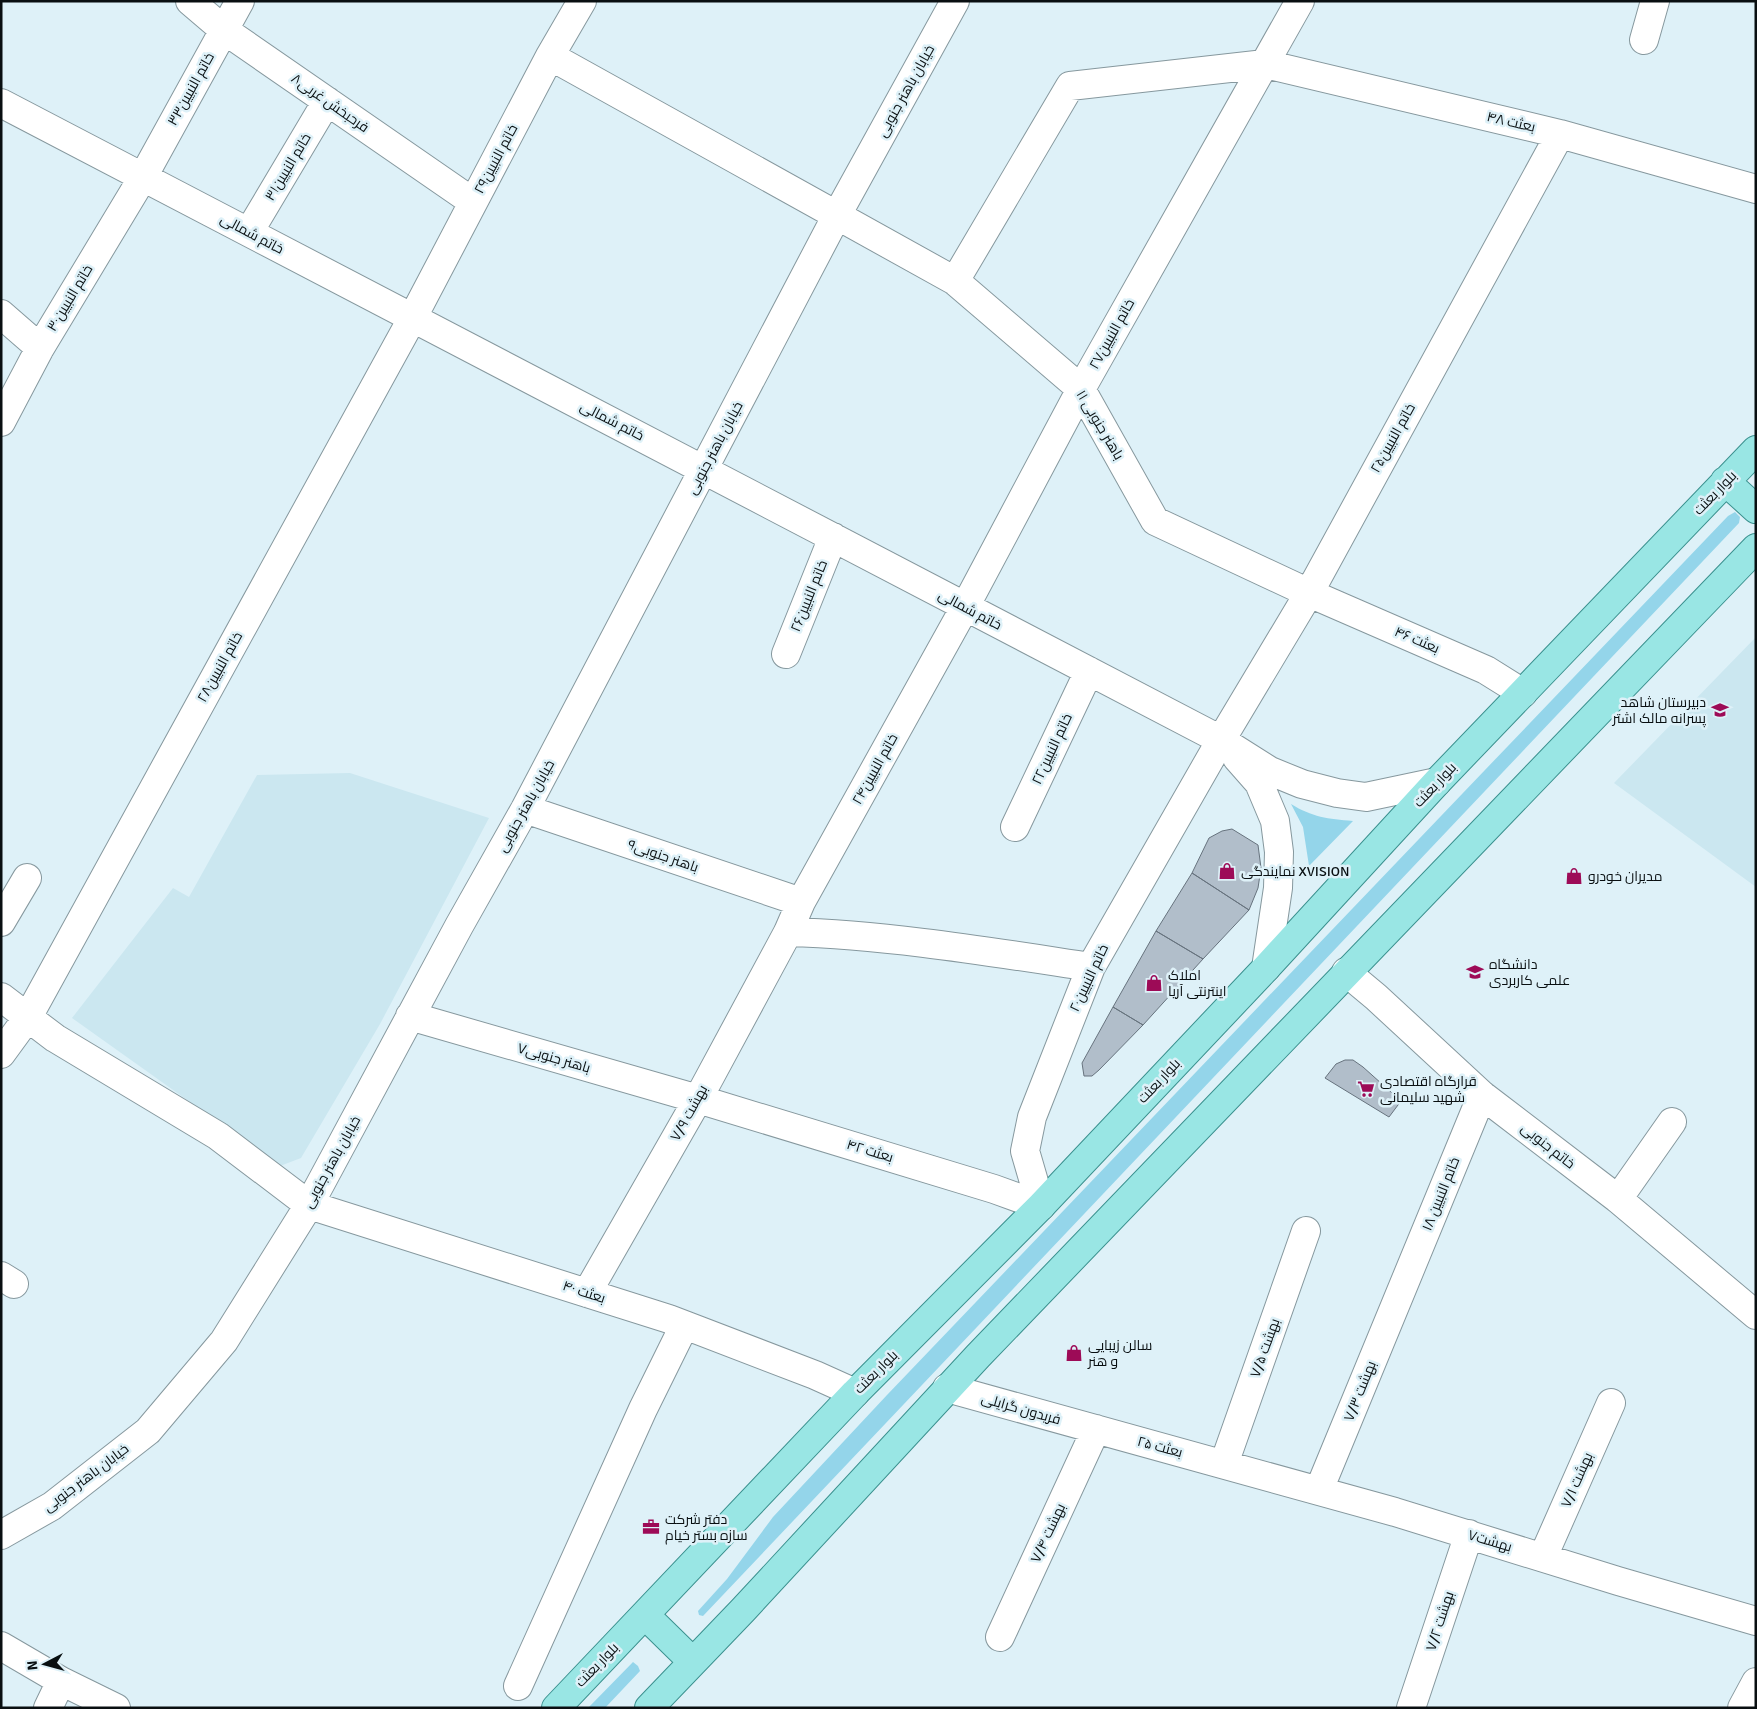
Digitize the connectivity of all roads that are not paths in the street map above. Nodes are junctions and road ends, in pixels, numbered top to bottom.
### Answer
1 (190, 1) edge
2 (240, 1) edge
3 (582, 1) edge
4 (955, 1) edge
5 (1300, 1) edge
6 (1656, 1) edge
7 (224, 30) junction
8 (1644, 40) dead end
9 (550, 56) junction
10 (1265, 64) junction
11 (327, 101) junction
12 (1, 103) edge
13 (1560, 134) junction
14 (143, 177) junction
15 (1756, 189) edge
16 (473, 202) junction
17 (837, 215) junction
18 (249, 232) junction
19 (955, 281) junction
20 (1, 314) edge
21 (413, 317) junction
22 (40, 348) junction
23 (1081, 389) junction
24 (1, 422) edge
25 (1756, 450) edge
26 (704, 469) junction
27 (1725, 481) junction
28 (1756, 509) edge
29 (832, 537) junction
30 (1756, 548) edge
31 (1309, 593) junction
32 (965, 607) junction
33 (786, 654) dead end
34 (1089, 671) junction
35 (1522, 693) junction
36 (1222, 740) junction
37 (1437, 782) junction
38 (525, 809) junction
39 (1016, 828) dead end
40 (27, 878) dead end
41 (801, 902) junction
42 (1, 922) edge
43 (788, 932) junction
44 (1091, 967) junction
45 (1266, 968) junction
46 (1346, 972) junction
47 (1, 997) edge
48 (410, 1016) junction
49 (28, 1017) junction
50 (1, 1054) edge
51 (1482, 1095) junction
52 (698, 1099) junction
53 (1672, 1122) dead end
54 (1618, 1199) junction
55 (309, 1205) junction
56 (1041, 1206) junction
57 (1306, 1231) dead end
58 (1401, 1292) joint
59 (587, 1293) junction
60 (1756, 1314) edge
61 (684, 1326) junction
62 (947, 1388) junction
63 (855, 1393) junction
64 (1611, 1402) dead end
65 (1096, 1429) junction
66 (1224, 1464) junction
67 (1319, 1490) junction
68 (1469, 1534) junction
69 (1, 1535) edge
70 (1543, 1557) junction
71 (645, 1615) junction
72 (1756, 1621) edge
73 (1000, 1638) dead end
74 (1, 1646) edge
75 (693, 1662) junction
76 (61, 1681) junction
77 (1756, 1682) edge
78 (518, 1686) dead end
79 (48, 1708) edge
80 (116, 1708) edge
81 (556, 1708) edge
82 (649, 1708) edge
83 (1411, 1708) edge
84 (1742, 1708) edge

1 - 7 street, فرحبخش غربی۸
2 - 7 street, خاتم النبیین۳۳
3 - 9 street, خاتم النبیین۲۹
4 - 17 street, خیابان باهنر جنوبی
5 - 10 street, خاتم النبیین۲۷
6 - 8 street
7 - 11 street, فرحبخش غربی۸
7 - 14 street, خاتم النبیین۳۳
9 - 16 street, خاتم النبیین۲۹
9 - 17 street, باهنر جنوبی ۱۱
10 - 13 street, بعثت ۴۸
10 - 19 street, بعثت ۴۸
10 - 23 street, خاتم النبیین۲۷
11 - 16 street, فرحبخش غربی۸
11 - 18 street, خاتم النبیین۳۱
12 - 14 street, خاتم شمالی
13 - 15 street, بعثت ۴۸
13 - 31 street, خاتم النبیین۲۵
14 - 18 street, خاتم شمالی
14 - 22 street, خاتم النبیین۳۰
16 - 21 street, خاتم النبیین۲۹
17 - 19 street, باهنر جنوبی ۱۱
17 - 26 street, خیابان باهنر جنوبی
18 - 21 street, خاتم شمالی
19 - 23 street, باهنر جنوبی ۱۱
20 - 22 street
21 - 26 street, خاتم شمالی
21 - 49 street, خاتم النبیین۲۸
22 - 24 street, خاتم النبیین۳۰
23 - 31 street, باهنر جنوبی ۱۱
23 - 32 street, خاتم النبیین۲۷
25 - 27 main road, بلوار بعثت
26 - 29 street, خاتم شمالی
26 - 38 street, خیابان باهنر جنوبی
27 - 28 main road
27 - 35 main road, بلوار بعثت
29 - 32 street, خاتم شمالی
29 - 33 street, خاتم النبیین۲۶
30 - 46 main road
31 - 35 street, بعثت ۴۶
31 - 36 street, خاتم النبیین۲۵
32 - 34 street, خاتم شمالی
32 - 41 street, خاتم النبیین۲۴
34 - 36 street, خاتم شمالی
34 - 39 street, خاتم النبیین۲۲
35 - 37 main road, بلوار بعثت
36 - 37 street, خاتم شمالی
36 - 44 street, خاتم النبیین۲۰
36 - 45 street
37 - 45 main road, بلوار بعثت
38 - 41 street, باهنر جنوبی۹
38 - 48 street, خیابان باهنر جنوبی
40 - 42 street
41 - 43 street, خاتم النبیین۲۴
43 - 44 street
43 - 52 street, بهشت ۷/۹
44 - 56 street, خاتم النبیین۲۰
45 - 56 main road, بلوار بعثت
46 - 51 street, خاتم جنوبی
46 - 62 main road
47 - 49 street, بعثت ۴۰
48 - 52 street, باهنر جنوبی۷
48 - 55 street, خیابان باهنر جنوبی
49 - 50 street, خاتم النبیین۲۸
49 - 55 street, بعثت ۴۰
51 - 54 street, خاتم جنوبی
51 - 58 street, خاتم النبیین ۱۸
52 - 56 street, بعثت ۴۲
52 - 59 street, بهشت ۷/۹
53 - 54 street
54 - 60 street, خاتم جنوبی
55 - 59 street, بعثت ۴۰
55 - 69 street, خیابان باهنر جنوبی
56 - 63 main road, بلوار بعثت
57 - 66 street, بهشت ۷/۵
58 - 67 street, بهشت ۷/۳
59 - 61 street, بعثت ۴۰
61 - 63 street, بعثت ۴۰
61 - 78 street
62 - 65 street, فریدون گرایلی
62 - 75 main road
63 - 71 main road, بلوار بعثت
64 - 70 street, بهشت ۷/۱
65 - 66 street, بعثت ۲۵
65 - 73 street, بهشت ۷/۴
66 - 67 street, بهشت۷
67 - 68 street, بهشت۷
68 - 70 street, بهشت۷
68 - 83 street, بهشت ۷/۲
70 - 72 street, بهشت۷
71 - 75 main road
71 - 81 main road, بلوار بعثت
74 - 76 street
75 - 82 main road
76 - 79 street
76 - 80 street
77 - 84 street

